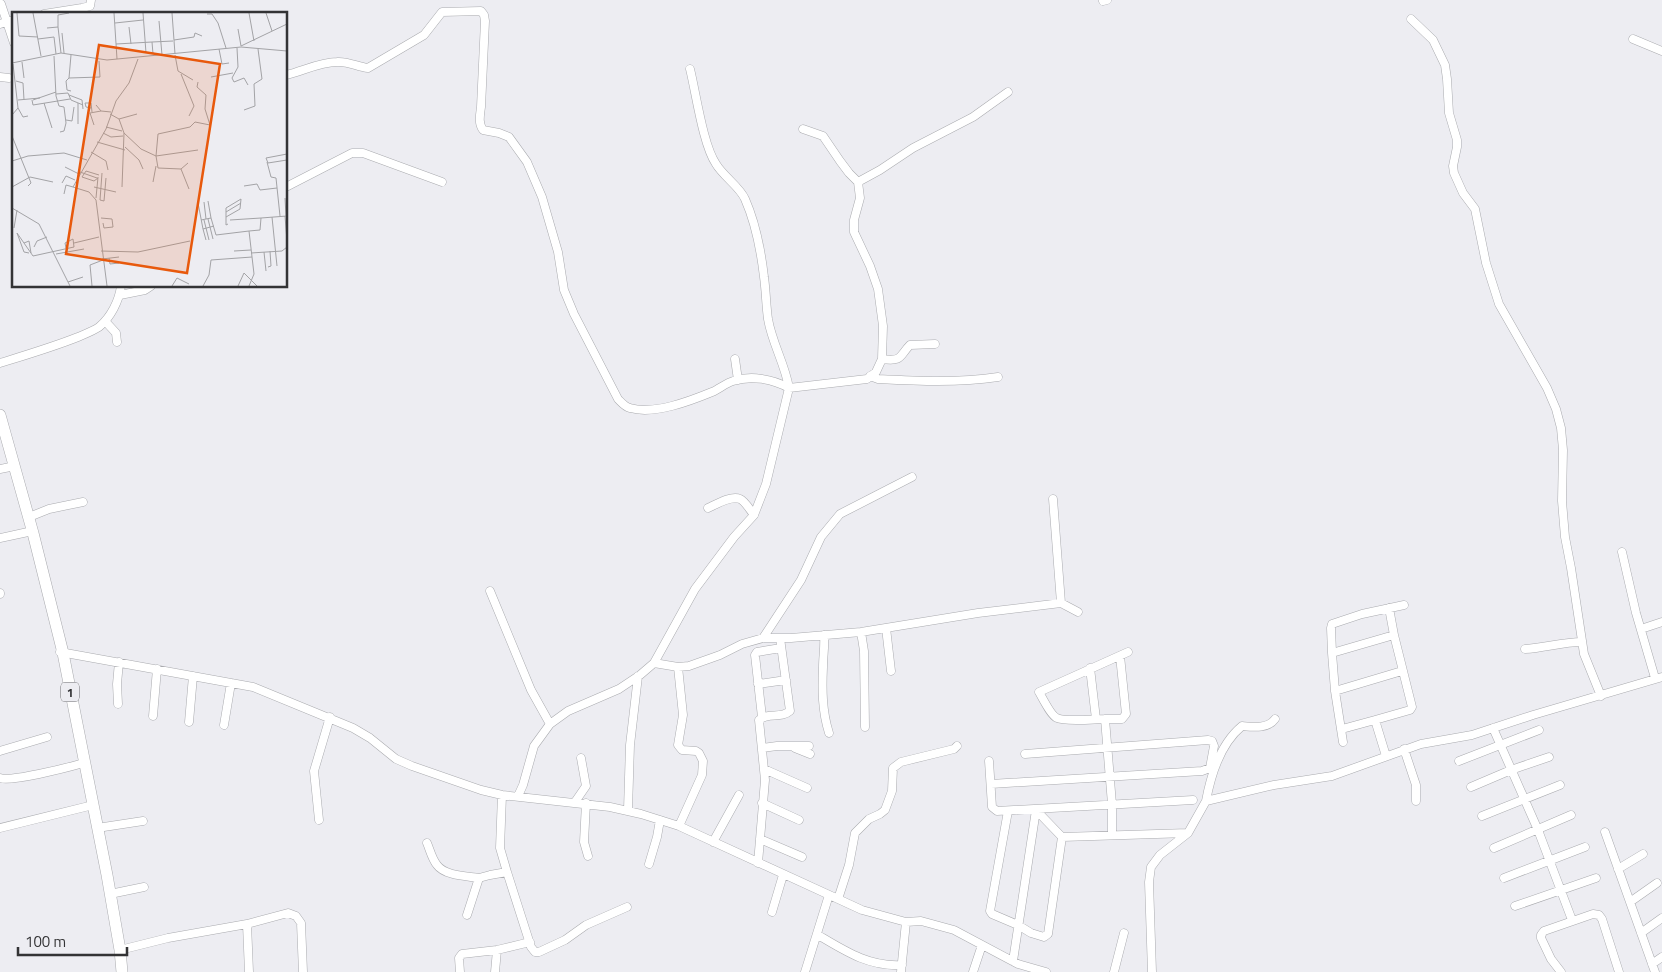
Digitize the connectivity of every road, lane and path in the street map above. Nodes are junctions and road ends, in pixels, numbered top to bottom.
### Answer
1 (91, 0) edge
2 (1, 4) dead end
3 (83, 11) edge
4 (70, 12) edge
5 (1411, 19) dead end
6 (7, 22) edge
7 (12, 38) edge
8 (1632, 39) dead end
9 (1662, 51) edge
10 (690, 69) dead end
11 (288, 74) edge
12 (0, 77) edge
13 (9, 78) dead end
14 (1008, 92) dead end
15 (803, 129) dead end
16 (442, 182) dead end
17 (858, 182) junction
18 (288, 186) edge
19 (122, 288) edge
20 (148, 288) edge
21 (126, 294) junction
22 (105, 321) junction
23 (117, 342) dead end
24 (935, 344) dead end
25 (882, 359) junction
26 (735, 360) dead end
27 (0, 363) edge
28 (870, 376) junction
29 (998, 377) dead end
30 (738, 380) junction
31 (789, 388) junction
32 (0, 415) edge
33 (0, 431) edge
34 (5, 468) edge
35 (912, 477) dead end
36 (1053, 498) dead end
37 (83, 502) dead end
38 (708, 508) dead end
39 (754, 515) junction
40 (29, 516) junction
41 (28, 532) junction
42 (0, 538) edge
43 (1622, 552) dead end
44 (490, 591) dead end
45 (1061, 603) junction
46 (1404, 605) dead end
47 (1389, 608) junction
48 (1078, 612) dead end
49 (1662, 622) edge
50 (886, 628) junction
51 (1641, 629) junction
52 (861, 632) junction
53 (824, 635) junction
54 (1394, 635) junction
55 (763, 638) junction
56 (780, 638) junction
57 (1582, 642) junction
58 (781, 648) junction
59 (1525, 649) dead end
60 (61, 652) junction
61 (1128, 652) dead end
62 (1332, 653) junction
63 (1120, 656) junction
64 (119, 662) junction
65 (654, 663) junction
66 (678, 666) junction
67 (1090, 668) junction
68 (157, 669) junction
69 (891, 671) dead end
70 (1402, 671) junction
71 (193, 676) junction
72 (638, 676) junction
73 (1659, 678) edge
74 (786, 680) junction
75 (230, 683) junction
76 (758, 684) junction
77 (1335, 691) junction
78 (1601, 696) junction
79 (118, 704) dead end
80 (153, 716) dead end
81 (762, 717) junction
82 (330, 718) junction
83 (1096, 719) junction
84 (1105, 719) junction
85 (1275, 719) dead end
86 (1375, 720) junction
87 (189, 722) dead end
88 (550, 724) junction
89 (224, 725) dead end
90 (865, 727) dead end
91 (1493, 728) junction
92 (1342, 730) junction
93 (1539, 730) dead end
94 (829, 733) dead end
95 (48, 737) dead end
96 (1343, 742) dead end
97 (1500, 744) junction
98 (957, 746) dead end
99 (762, 748) junction
100 (1107, 748) junction
101 (1404, 749) junction
102 (810, 750) dead end
103 (0, 751) edge
104 (1025, 754) dead end
105 (1386, 756) junction
106 (1549, 757) dead end
107 (581, 758) dead end
108 (990, 761) dead end
109 (1459, 761) dead end
110 (80, 764) junction
111 (764, 769) junction
112 (1511, 770) junction
113 (1109, 776) junction
114 (0, 778) edge
115 (991, 784) junction
116 (1560, 785) dead end
117 (1471, 787) dead end
118 (807, 788) dead end
119 (502, 795) junction
120 (739, 795) dead end
121 (518, 796) junction
122 (1524, 799) junction
123 (1193, 800) dead end
124 (1206, 801) junction
125 (1416, 801) dead end
126 (575, 802) junction
127 (762, 803) junction
128 (586, 804) junction
129 (1112, 804) junction
130 (89, 806) junction
131 (628, 810) junction
132 (1036, 810) junction
133 (1008, 811) junction
134 (1571, 815) dead end
135 (1482, 816) dead end
136 (319, 820) dead end
137 (660, 820) junction
138 (798, 820) dead end
139 (143, 821) dead end
140 (679, 826) junction
141 (0, 828) edge
142 (97, 828) junction
143 (1538, 830) junction
144 (1605, 832) dead end
145 (1188, 833) junction
146 (1112, 834) junction
147 (1062, 837) junction
148 (760, 840) junction
149 (713, 842) junction
150 (427, 843) dead end
151 (1586, 847) dead end
152 (1494, 848) dead end
153 (1643, 854) dead end
154 (588, 856) dead end
155 (802, 857) dead end
156 (1549, 860) junction
157 (758, 863) junction
158 (649, 864) dead end
159 (1618, 869) junction
160 (507, 872) junction
161 (783, 874) junction
162 (480, 878) junction
163 (1504, 878) dead end
164 (1596, 878) dead end
165 (1657, 883) dead end
166 (144, 887) dead end
167 (1561, 889) junction
168 (110, 894) junction
169 (829, 895) junction
170 (838, 899) junction
171 (1630, 902) junction
172 (1515, 906) dead end
173 (627, 908) dead end
174 (772, 912) dead end
175 (467, 915) dead end
176 (1662, 918) edge
177 (1572, 920) junction
178 (906, 922) junction
179 (247, 924) junction
180 (1018, 925) junction
181 (1124, 933) dead end
182 (1641, 933) junction
183 (818, 934) junction
184 (530, 942) junction
185 (982, 945) junction
186 (120, 950) junction
187 (497, 950) junction
188 (1662, 957) edge
189 (1012, 961) junction
190 (901, 968) edge
191 (1653, 968) edge
192 (1022, 969) edge
193 (117, 972) edge
194 (122, 972) edge
195 (249, 972) edge
196 (303, 972) edge
197 (460, 972) edge
198 (495, 972) edge
199 (805, 972) edge
200 (973, 972) edge
201 (1046, 972) edge
202 (1114, 972) edge
203 (1152, 972) edge
204 (1561, 972) edge
205 (1620, 972) edge

1 - 3 street
2 - 6 street
3 - 4 street
5 - 57 street
6 - 7 street
8 - 9 street
10 - 31 street
11 - 30 street
12 - 13 street
14 - 17 street
15 - 17 street
16 - 18 street
17 - 25 street
19 - 21 street
20 - 21 street
21 - 22 street
22 - 23 street
22 - 27 street
24 - 25 street
25 - 28 street
26 - 30 street
28 - 29 street
28 - 31 street
30 - 31 street
31 - 39 street
32 - 40 highway, 1
33 - 34 highway, 1
34 - 41 highway, 1
35 - 55 street
36 - 45 street
37 - 40 street
38 - 39 street
39 - 65 street
40 - 60 highway, 1
41 - 42 street
41 - 60 highway, 1
43 - 51 street
44 - 88 street
45 - 48 street
45 - 50 street
46 - 47 street
47 - 54 street
47 - 62 street
49 - 51 street
50 - 52 street
50 - 69 street
51 - 73 street
52 - 53 street
52 - 90 street
53 - 56 street
53 - 94 street
54 - 62 street
54 - 70 street
55 - 56 street
55 - 66 street
56 - 58 street
57 - 59 street
57 - 78 street
58 - 74 street
58 - 76 street
60 - 64 street
60 - 110 highway, 1
60 - 142 highway, 1
61 - 63 street
62 - 77 street
63 - 67 street
63 - 84 street
64 - 68 street
64 - 79 street
65 - 66 street
65 - 72 street
66 - 140 street
67 - 83 street
67 - 83 street
68 - 71 street
68 - 80 street
70 - 77 street
70 - 86 street
71 - 75 street
71 - 87 street
72 - 88 street
72 - 131 street
73 - 78 street
74 - 76 street
74 - 81 street
75 - 82 street
75 - 89 street
76 - 81 street
77 - 92 street
78 - 91 street
81 - 99 street
82 - 119 street
82 - 136 street
83 - 84 street
84 - 100 street
85 - 124 street
86 - 92 street
86 - 105 street
88 - 121 street
91 - 97 street
91 - 101 street
92 - 96 street
93 - 97 street
95 - 103 street
97 - 109 street
97 - 112 street
98 - 170 street
99 - 102 street
99 - 111 street
100 - 104 street
100 - 113 street
100 - 113 street
101 - 105 street
101 - 125 street
105 - 124 street
106 - 112 street
107 - 126 street
108 - 115 street
110 - 114 street
110 - 130 highway, 1
111 - 118 street
111 - 127 street
112 - 117 street
112 - 122 street
113 - 115 street
113 - 129 street
115 - 133 street
116 - 122 street
119 - 121 street
119 - 160 street
120 - 149 street
121 - 126 street
122 - 135 street
122 - 143 street
123 - 129 street
124 - 145 street
126 - 128 street
127 - 138 street
127 - 148 street
128 - 131 street
128 - 154 street
129 - 132 street
129 - 146 street
130 - 141 street
130 - 193 highway, 1
131 - 137 street
132 - 133 street
132 - 147 street
132 - 180 street
133 - 180 street
134 - 143 street
137 - 140 street
137 - 158 street
139 - 142 street
140 - 149 street
142 - 168 highway, 1
143 - 152 street
143 - 156 street
144 - 159 street
145 - 146 street
145 - 203 street
146 - 147 street
147 - 180 street
148 - 155 street
148 - 157 street
149 - 157 street
150 - 162 street
151 - 156 street
153 - 159 street
156 - 163 street
156 - 167 street
157 - 161 street
159 - 171 street
160 - 162 street
160 - 184 street
161 - 169 street
161 - 174 street
162 - 175 street
164 - 167 street
165 - 171 street
166 - 168 street
167 - 172 street
167 - 177 street
168 - 186 highway, 1
169 - 170 street
169 - 183 street
170 - 178 street
171 - 182 street
173 - 184 street
176 - 182 street
177 - 204 street
177 - 205 street
178 - 185 street
178 - 190 street
179 - 186 street
179 - 195 street
179 - 196 street
180 - 189 street
181 - 202 street
182 - 191 street
183 - 190 street
183 - 199 street
184 - 187 street
185 - 189 street
185 - 200 street
186 - 194 highway, 1
187 - 197 street
187 - 198 street
188 - 191 street
189 - 192 street
192 - 201 street

